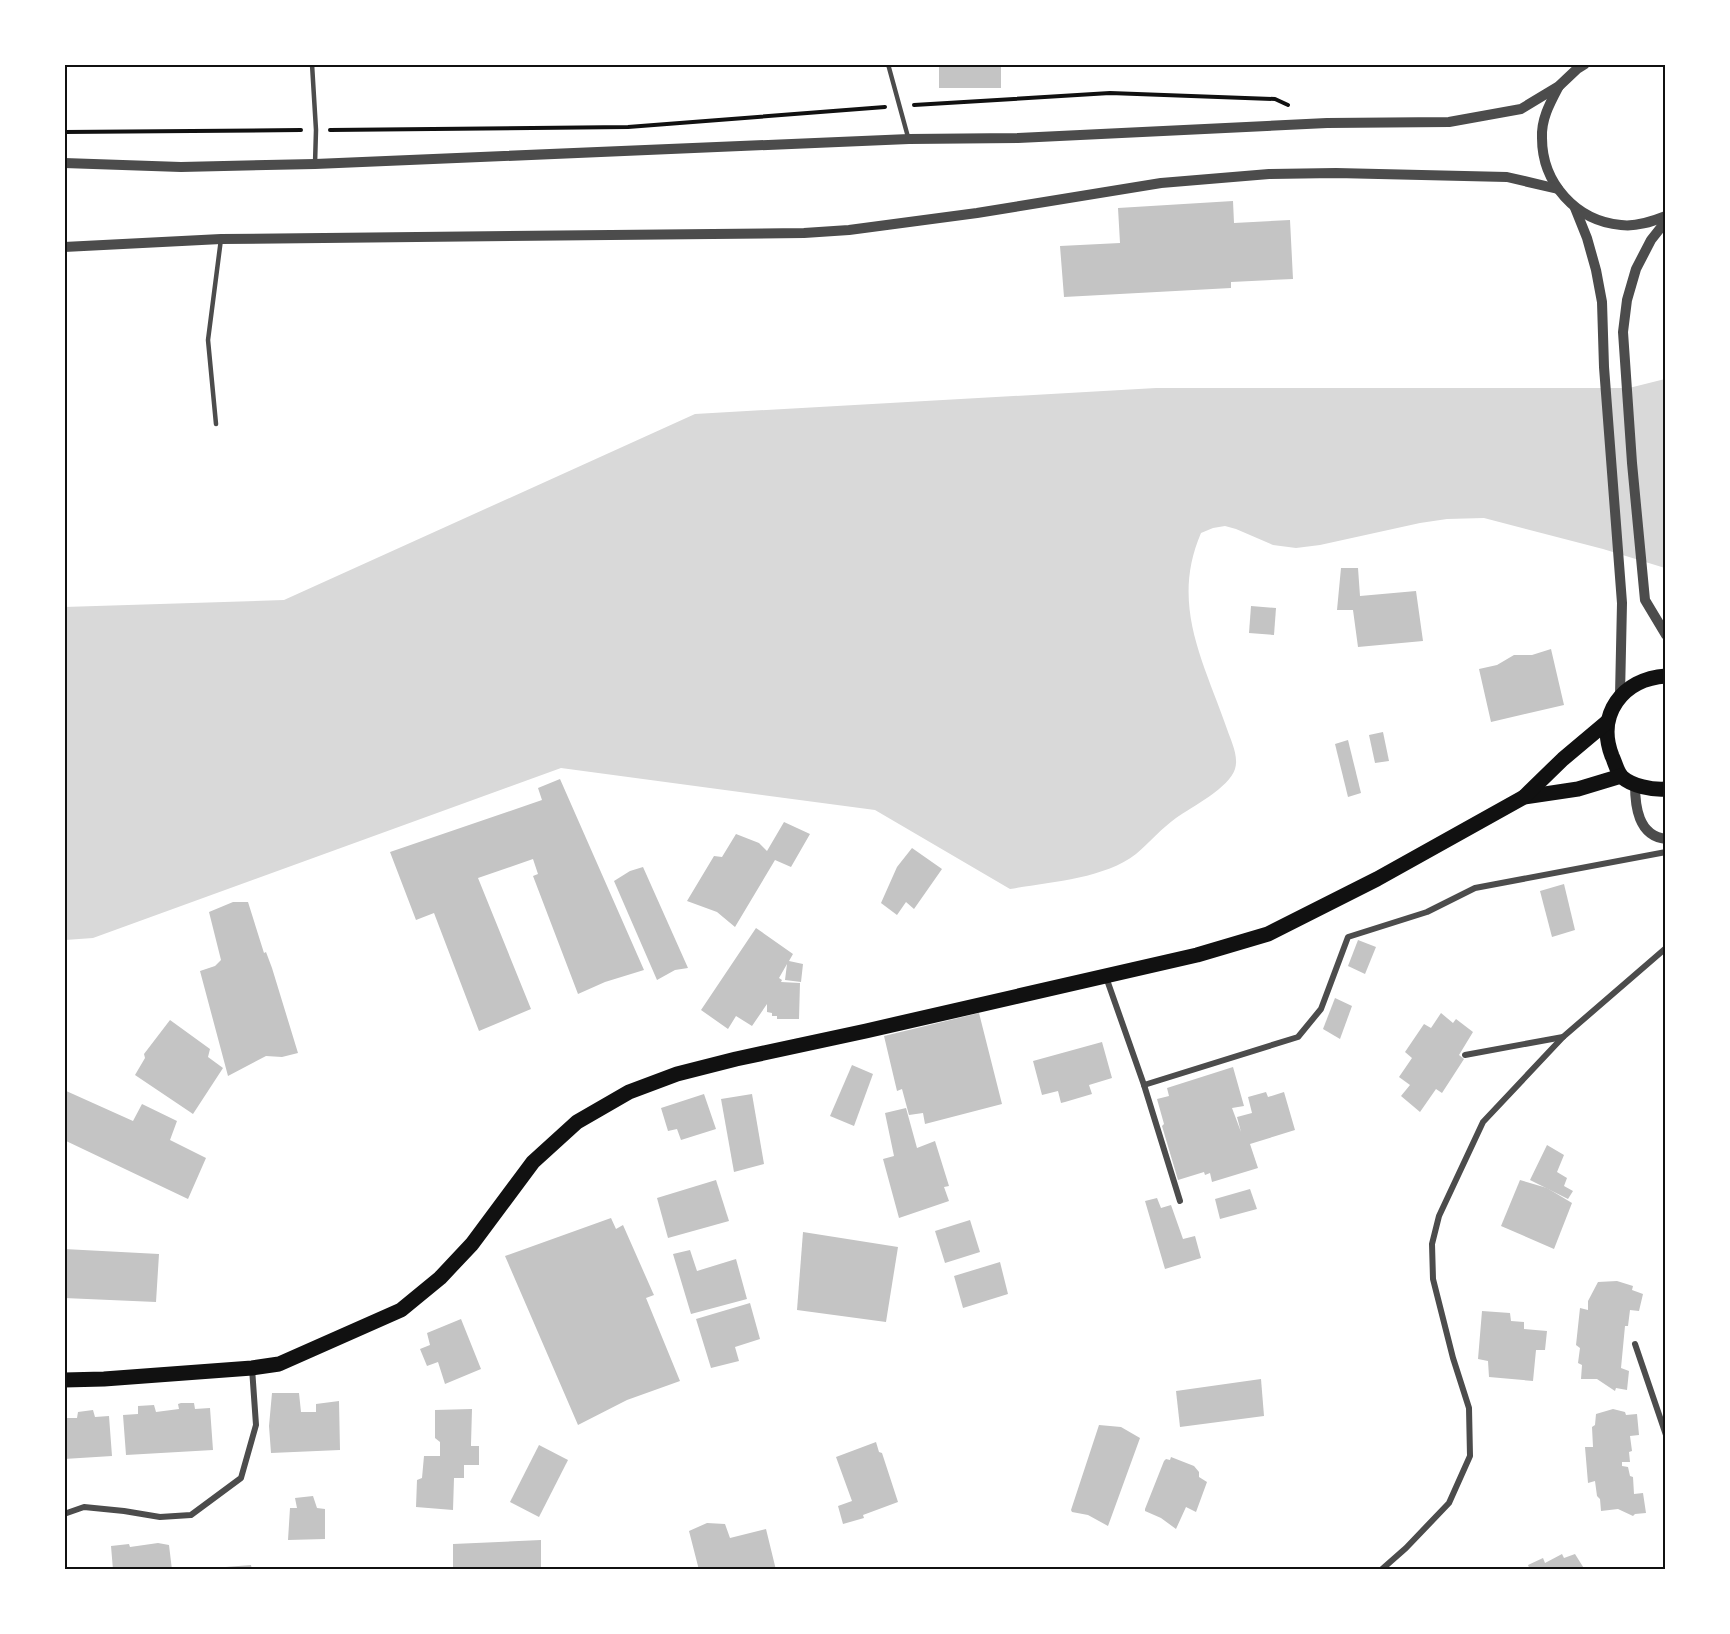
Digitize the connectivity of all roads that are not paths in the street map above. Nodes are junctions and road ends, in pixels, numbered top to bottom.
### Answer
1 (312, 64) edge
2 (888, 64) edge
3 (1580, 66) edge
4 (1559, 86) junction
5 (909, 139) junction
6 (64, 163) edge
7 (315, 164) junction
8 (1558, 189) junction
9 (1575, 208) junction
10 (1665, 216) edge
11 (1665, 221) edge
12 (221, 239) junction
13 (64, 247) edge
14 (216, 424) dead end
15 (1665, 635) edge
16 (1665, 676) edge
17 (1620, 695) junction
18 (1607, 722) junction
19 (1628, 780) junction
20 (1665, 789) edge
21 (1524, 797) junction
22 (1665, 839) edge
23 (1665, 852) edge
24 (1665, 948) edge
25 (1106, 976) junction
26 (1563, 1037) junction
27 (1465, 1055) dead end
28 (1143, 1085) junction
29 (1180, 1201) dead end
30 (1635, 1344) dead end
31 (252, 1368) junction
32 (64, 1380) edge
33 (1665, 1435) edge
34 (64, 1514) edge
35 (1381, 1569) edge

1 - 7 lane
2 - 5 lane
3 - 4 street
4 - 5 street
4 - 8 street
5 - 7 street
6 - 7 street
8 - 9 street
8 - 12 street
9 - 10 street
9 - 17 street
11 - 15 street
12 - 13 street
12 - 14 lane
16 - 17 main road
17 - 18 main road
18 - 19 main road
18 - 21 main road
19 - 20 main road
19 - 21 main road
19 - 22 street
21 - 25 main road
23 - 28 street
24 - 26 street
25 - 28 street
25 - 31 main road
26 - 27 street
26 - 35 street
28 - 29 street
30 - 33 street
31 - 32 main road
31 - 34 street

